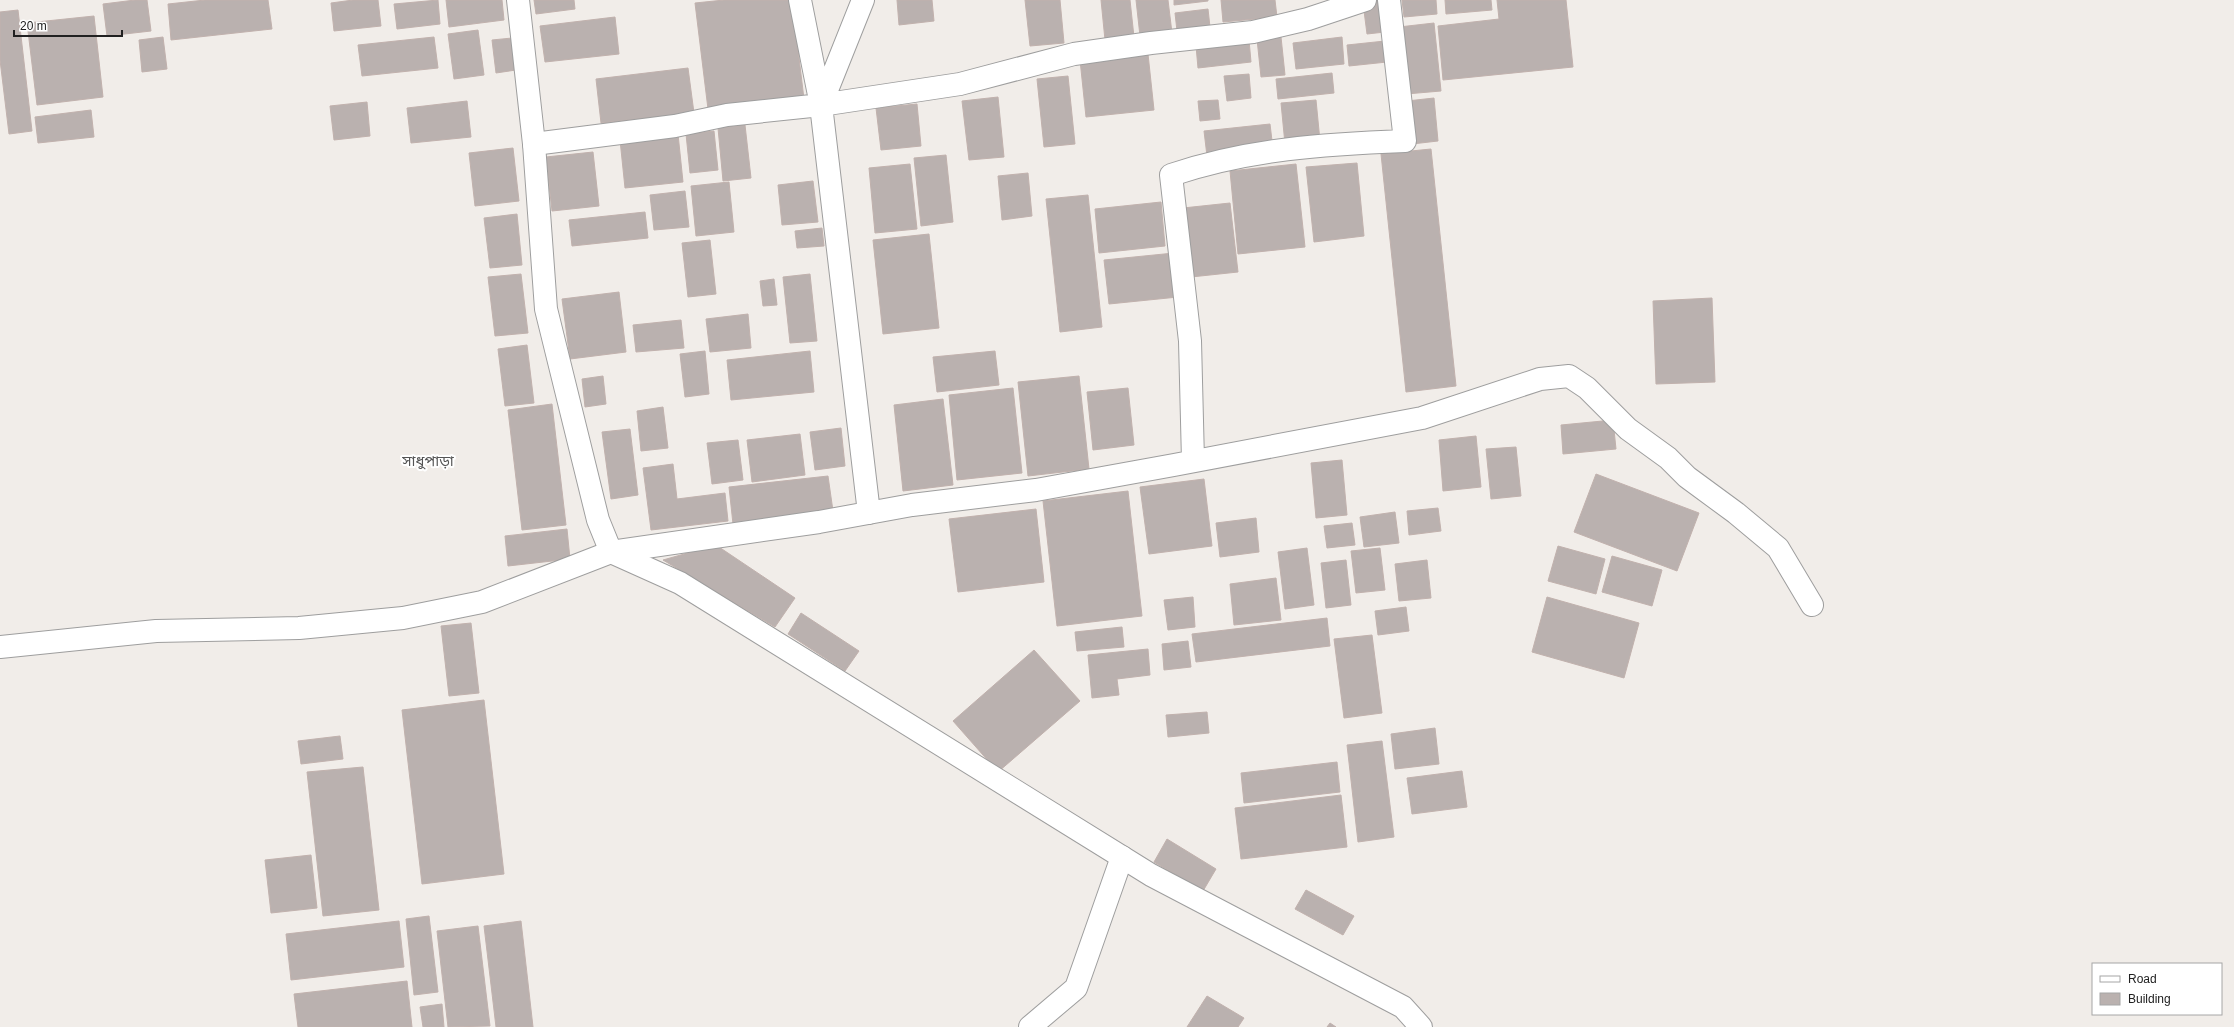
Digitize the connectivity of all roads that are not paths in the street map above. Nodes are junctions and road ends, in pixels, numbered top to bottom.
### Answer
1 (518, 0) edge
2 (800, 0) edge
3 (863, 0) edge
4 (1365, 0) edge
5 (1389, 0) edge
6 (821, 105) junction
7 (534, 144) junction
8 (1193, 461) junction
9 (869, 513) junction
10 (611, 552) junction
11 (1812, 605) dead end
12 (0, 646) edge
13 (1122, 857) junction
14 (1030, 1027) edge
15 (1422, 1027) edge

1 - 7 street
2 - 6 street
3 - 6 street
4 - 6 street
5 - 8 street
6 - 7 street
6 - 9 street
7 - 10 street
8 - 9 street
8 - 11 street
9 - 10 street
10 - 12 street
10 - 13 street
13 - 14 street
13 - 15 street

